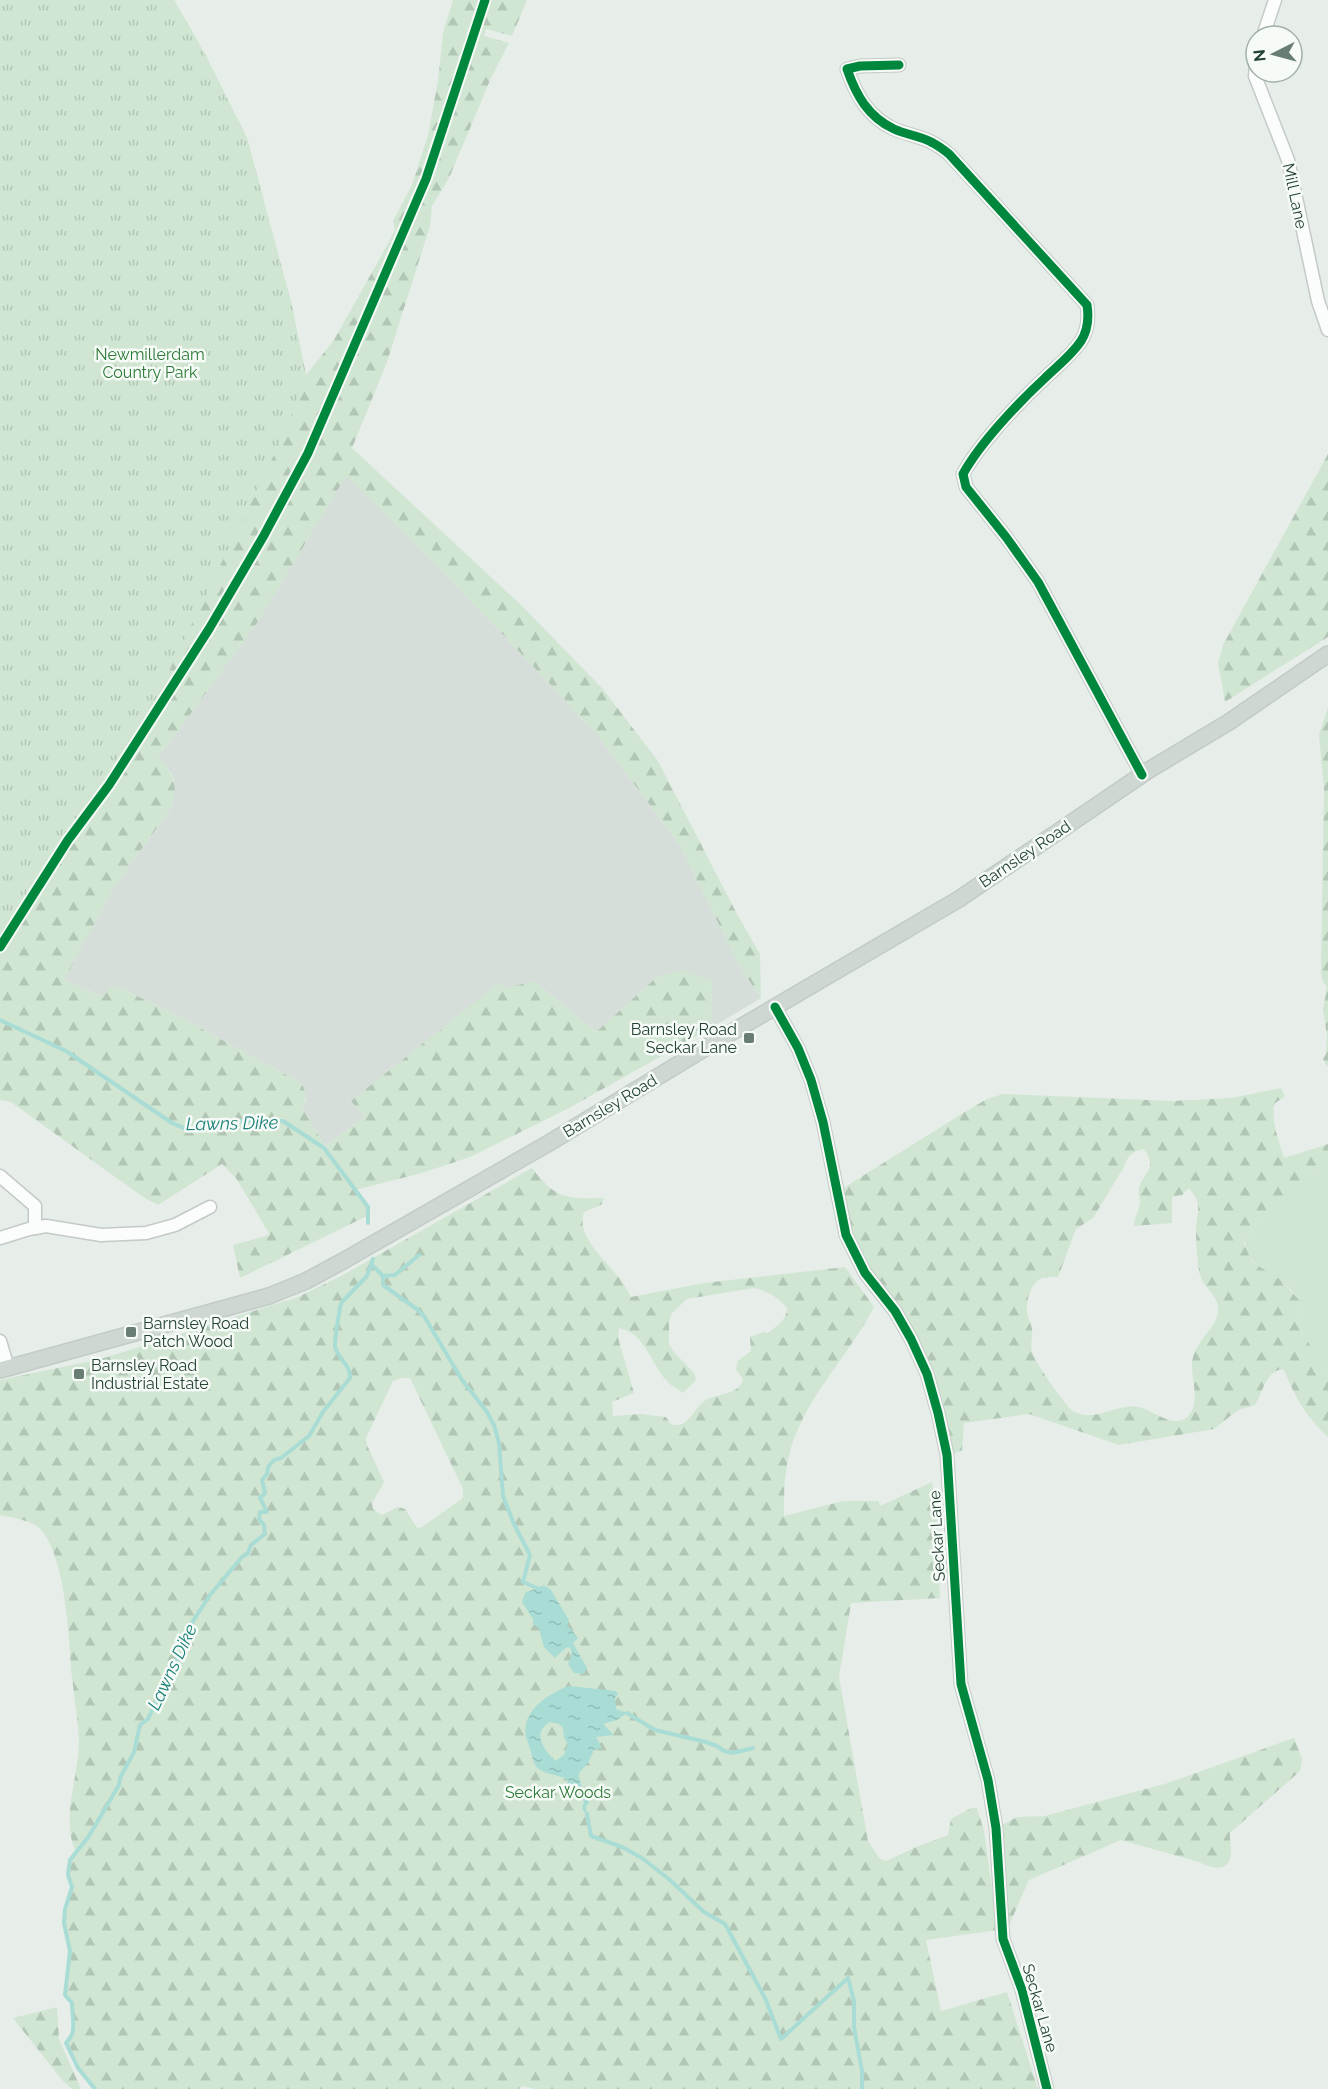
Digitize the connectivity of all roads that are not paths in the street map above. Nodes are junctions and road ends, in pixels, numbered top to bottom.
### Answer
1 (1275, 0) edge
2 (1267, 24) edge
3 (899, 65) dead end
4 (1258, 84) edge
5 (1328, 330) edge
6 (1328, 654) edge
7 (1142, 775) junction
8 (775, 1007) junction
9 (0, 1176) edge
10 (210, 1207) dead end
11 (35, 1228) junction
12 (0, 1238) edge
13 (0, 1341) edge
14 (4, 1369) edge
15 (1047, 2089) edge

1 - 2 street
3 - 7 street
4 - 5 street, Mill Lane
6 - 7 main road, Barnsley Road
7 - 8 main road, Barnsley Road
8 - 14 main road, Barnsley Road
8 - 15 street, Seckar Lane
9 - 11 street
10 - 11 street
11 - 12 street
13 - 14 street

